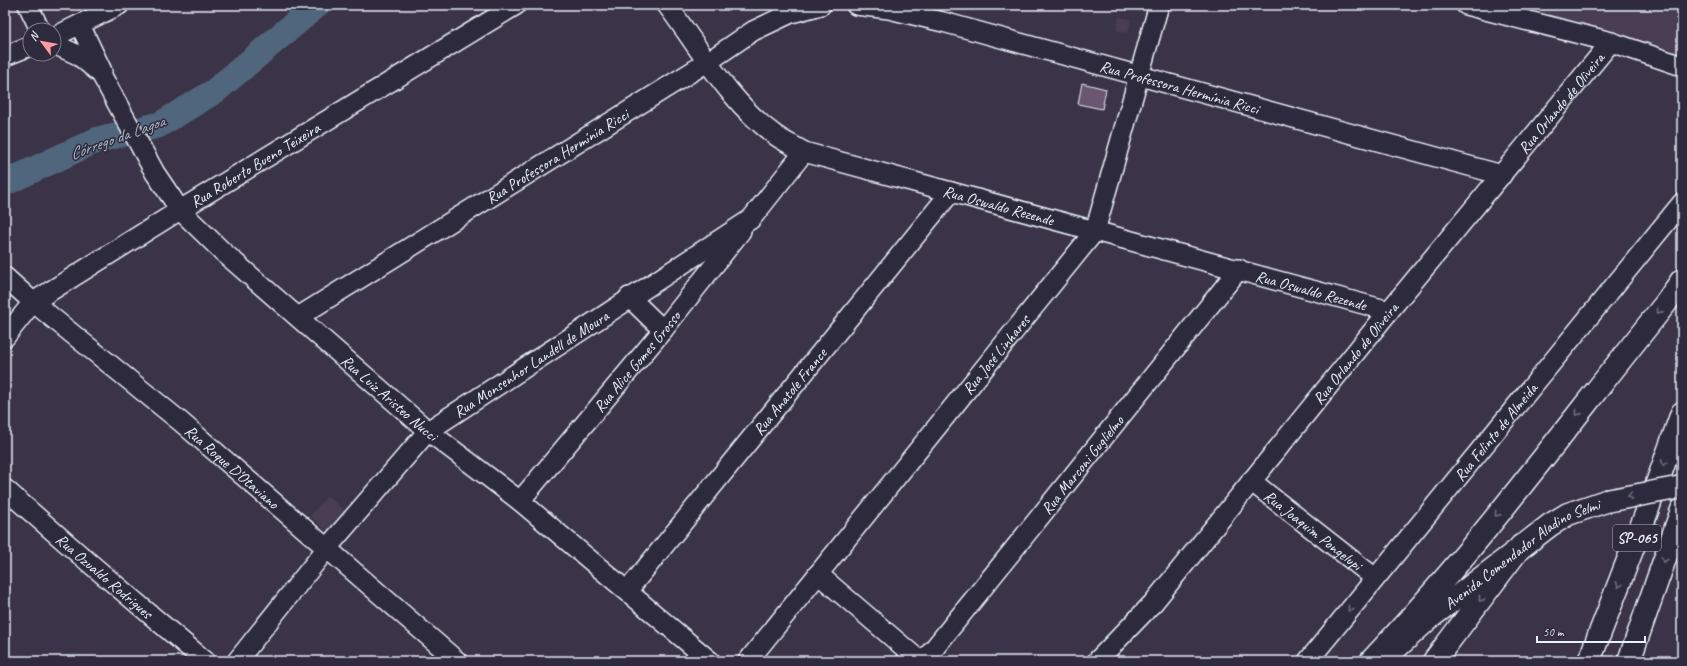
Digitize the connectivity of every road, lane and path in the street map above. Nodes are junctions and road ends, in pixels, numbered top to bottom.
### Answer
1 (28, 5) edge
2 (119, 5) edge
3 (516, 5) edge
4 (667, 5) edge
5 (822, 5) edge
6 (856, 5) edge
7 (1160, 5) edge
8 (1466, 5) edge
9 (36, 22) edge
10 (80, 25) junction
11 (62, 33) edge
12 (1611, 42) junction
13 (62, 48) edge
14 (22, 49) edge
15 (5, 56) edge
16 (709, 62) junction
17 (1682, 66) edge
18 (1140, 75) junction
19 (116, 99) junction
20 (804, 152) junction
21 (1502, 175) junction
22 (951, 192) junction
23 (1682, 203) edge
24 (180, 210) junction
25 (751, 219) junction
26 (1096, 231) junction
27 (1239, 269) junction
28 (5, 277) edge
29 (1682, 280) edge
30 (629, 298) junction
31 (33, 302) junction
32 (1389, 311) junction
33 (298, 317) junction
34 (663, 330) junction
35 (5, 337) edge
36 (1682, 413) edge
37 (428, 431) junction
38 (1251, 481) junction
39 (1682, 486) edge
40 (5, 489) edge
41 (520, 501) junction
42 (1682, 510) edge
43 (1521, 546) junction
44 (328, 548) junction
45 (818, 574) junction
46 (1375, 578) junction
47 (628, 590) junction
48 (204, 661) edge
49 (237, 661) edge
50 (457, 661) edge
51 (710, 661) edge
52 (748, 661) edge
53 (920, 661) edge
54 (924, 661) edge
55 (1097, 661) edge
56 (1308, 661) edge
57 (1371, 661) edge
58 (1382, 661) edge
59 (1434, 661) edge
60 (1589, 661) edge
61 (1629, 661) edge

1 - 9 street
2 - 10 street
3 - 24 street, Rua Roberto Bueno Teixeira
4 - 16 street, Rua Oswaldo Rezende
5 - 16 street, Rua Professora Hermínia Ricci
6 - 18 street, Rua Professora Hermínia Ricci
7 - 18 street, Rua José Linhares
8 - 12 street
10 - 11 street
10 - 19 street, Rua Luiz Aristeo Nucci
12 - 17 street
12 - 21 street, Rua Orlando de Oliveira
13 - 19 street, Rua Luiz Aristeo Nucci
14 - 15 street
16 - 20 street, Rua Oswaldo Rezende
16 - 33 street, Rua Professora Hermínia Ricci
18 - 21 street, Rua Professora Hermínia Ricci
18 - 26 street, Rua José Linhares
19 - 24 street, Rua Luiz Aristeo Nucci
20 - 22 street, Rua Oswaldo Rezende
20 - 25 street, Rua Monsenhor Landell de Moura
21 - 32 street, Rua Orlando de Oliveira
22 - 26 street, Rua Oswaldo Rezende
22 - 47 street, Rua Anatole France
23 - 46 street, Rua Felinto de Almeida
24 - 31 street, Rua Roberto Bueno Teixeira
24 - 33 street, Rua Luiz Aristeo Nucci
25 - 30 street, Rua Monsenhor Landell de Moura
25 - 34 street, Rua Alice Gomes Grosso
26 - 27 street, Rua Oswaldo Rezende
26 - 45 street, Rua José Linhares
27 - 32 street, Rua Oswaldo Rezende
27 - 54 street, Rua Marconi Guglielmo
28 - 31 street, Rua Roque D'Otaviano
29 -> 57 main road
30 - 34 street
30 - 37 street, Rua Monsenhor Landell de Moura
31 - 35 street, Rua Roberto Bueno Teixeira
31 - 44 street, Rua Roque D'Otaviano
32 - 38 street, Rua Orlando de Oliveira
33 - 37 street, Rua Luiz Aristeo Nucci
34 - 41 street, Rua Alice Gomes Grosso
36 -> 60 main road, SP-065
37 - 41 street, Rua Luiz Aristeo Nucci
37 - 44 street, Rua Monsenhor Landell de Moura
38 - 46 street, Rua Joaquim Pongelupi
38 - 55 street, Rua Orlando de Oliveira
39 -> 43 main road, Avenida Comendador Aladino Selmi, bridge
40 - 48 street, Rua Ozualdo Rodrigues
41 - 47 street, Rua Luiz Aristeo Nucci
42 -> 61 main road, SP-065
43 - 58 main road, Avenida Comendador Aladino Selmi
43 -> 59 main road
44 - 49 street, Rua Monsenhor Landell de Moura
44 - 50 street, Rua Roque D'Otaviano
45 - 52 street, Rua José Linhares
45 - 53 street
46 -> 56 street, Rua Felinto de Almeida
47 - 51 street, Rua Luiz Aristeo Nucci

